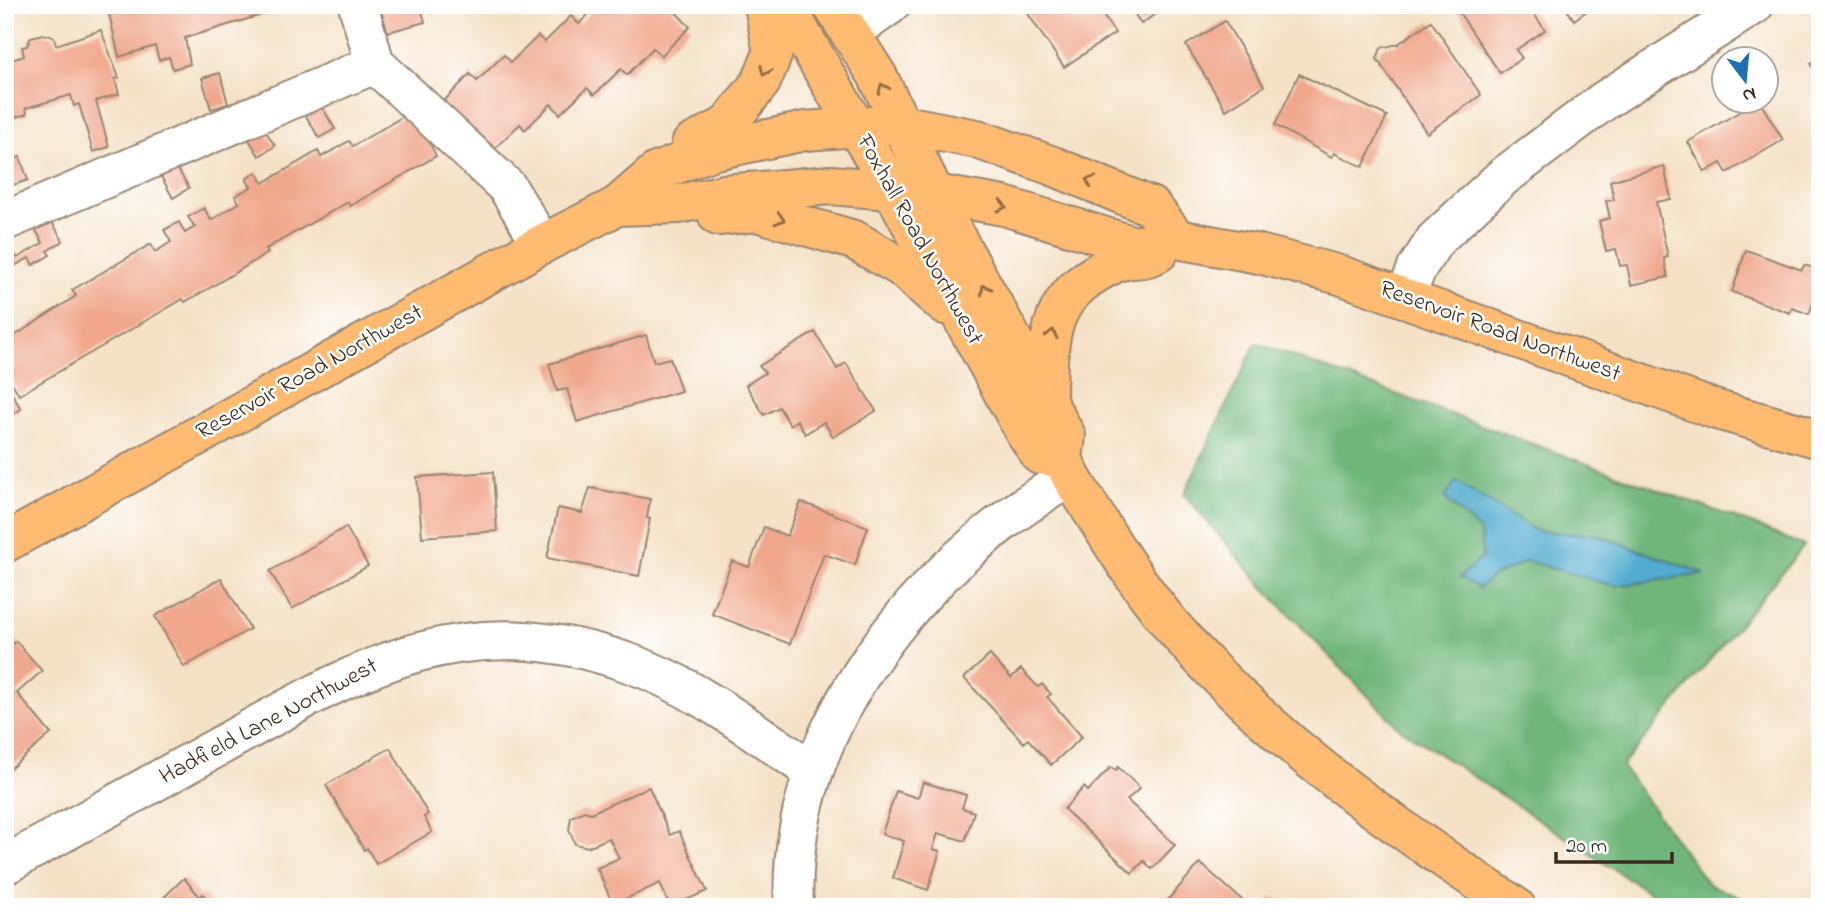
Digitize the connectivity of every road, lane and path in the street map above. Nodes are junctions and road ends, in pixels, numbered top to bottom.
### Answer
1 (358, 5) edge
2 (764, 5) edge
3 (785, 5) edge
4 (890, 5) edge
5 (1755, 5) edge
6 (841, 19) edge
7 (375, 64) junction
8 (899, 124) junction
9 (857, 127) junction
10 (892, 189) junction
11 (934, 194) junction
12 (617, 206) junction
13 (5, 220) edge
14 (1177, 239) junction
15 (542, 244) junction
16 (1405, 298) junction
17 (962, 320) junction
18 (1048, 402) junction
19 (1820, 439) edge
20 (1067, 468) junction
21 (5, 543) edge
22 (812, 771) junction
23 (5, 865) edge
24 (794, 907) edge
25 (1516, 907) edge

1 - 7 street
2 -> 12 main road
3 - 9 main road, Foxhall Road Northwest
4 - 6 street
5 - 16 street
8 -> 6 main road, Foxhall Road Northwest
7 - 13 street
7 - 15 street
8 - 9 main road, Reservoir Road Northwest
8 - 11 main road, Foxhall Road Northwest
14 -> 8 main road, Reservoir Road Northwest
9 - 10 main road, Foxhall Road Northwest
9 - 12 main road, Reservoir Road Northwest
10 - 11 main road, Reservoir Road Northwest
10 - 12 main road, Reservoir Road Northwest
10 - 17 main road, Foxhall Road Northwest
11 -> 14 main road, Reservoir Road Northwest
18 -> 11 main road, Foxhall Road Northwest
12 - 15 main road, Reservoir Road Northwest
12 -> 17 main road
14 - 16 main road, Reservoir Road Northwest
18 -> 14 main road
15 - 21 main road, Reservoir Road Northwest
16 - 19 main road, Reservoir Road Northwest
17 - 20 main road, Foxhall Road Northwest
18 - 20 main road, Foxhall Road Northwest
20 - 22 street
20 - 25 main road, Foxhall Road Northwest
22 - 23 street, Hadfield Lane Northwest
22 - 24 street

